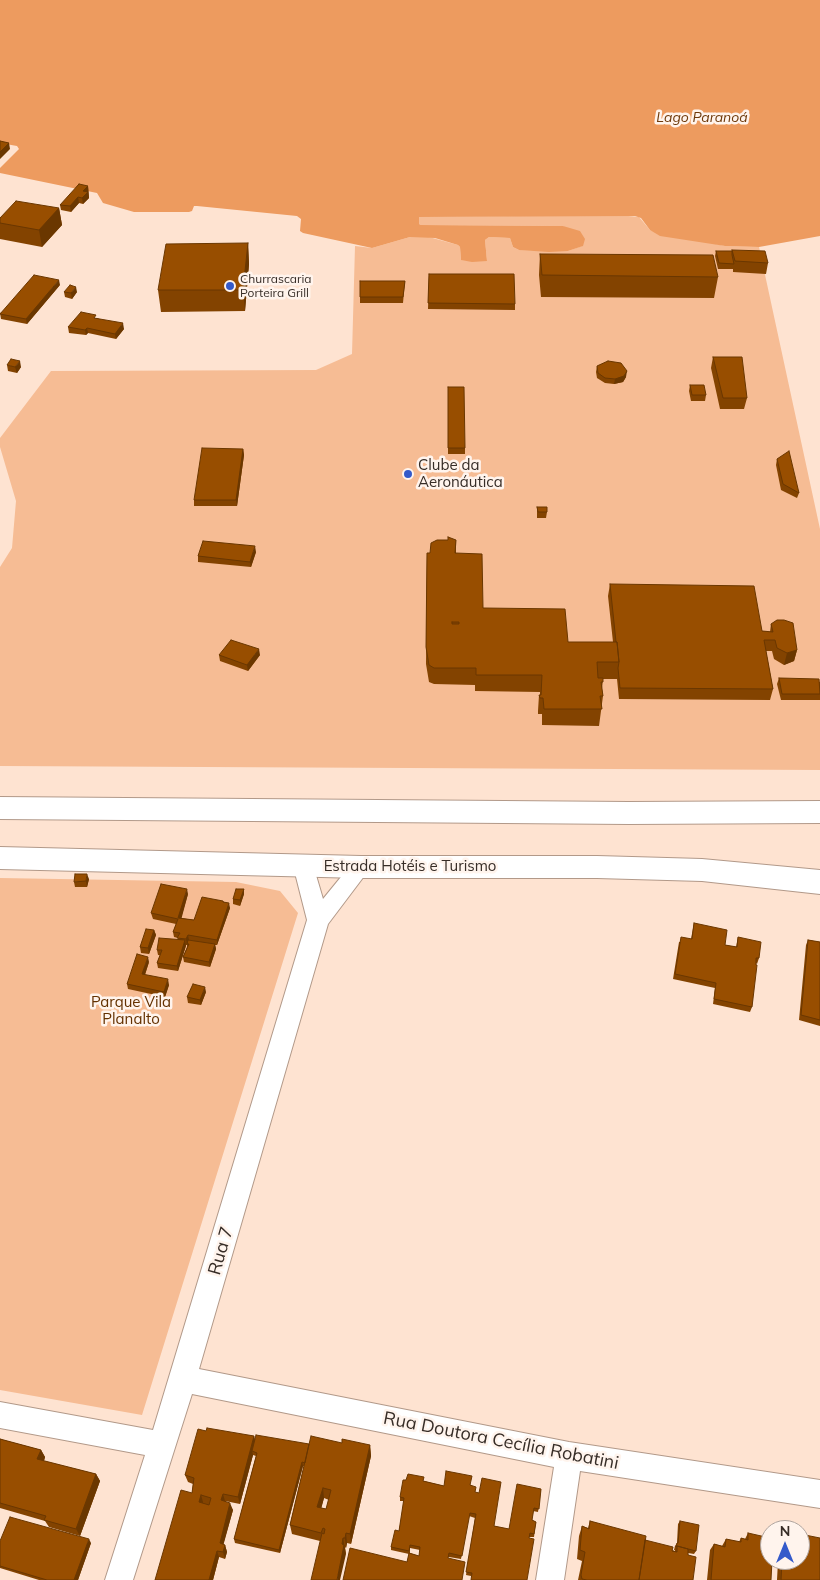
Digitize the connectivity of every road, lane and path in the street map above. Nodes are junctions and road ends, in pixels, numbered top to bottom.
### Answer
1 (0, 808) edge
2 (820, 812) edge
3 (0, 858) edge
4 (303, 866) junction
5 (361, 867) junction
6 (820, 882) edge
7 (318, 920) junction
8 (183, 1379) junction
9 (0, 1415) edge
10 (163, 1445) junction
11 (569, 1456) junction
12 (820, 1494) edge
13 (119, 1580) edge
14 (550, 1580) edge

1 - 2 main road
3 - 4 main road, Estrada Hotéis e Turismo
4 - 5 main road, Estrada Hotéis e Turismo
4 - 7 street
5 - 6 main road, Estrada Hotéis e Turismo
5 - 7 street, Rua 7
7 - 8 street, Rua 7
8 - 10 street, Rua 7
8 - 11 street, Rua Doutora Cecília Robatini
9 - 10 street
10 - 13 street, Rua 7
11 - 12 street, Rua Doutora Cecília Robatini
11 - 14 street

